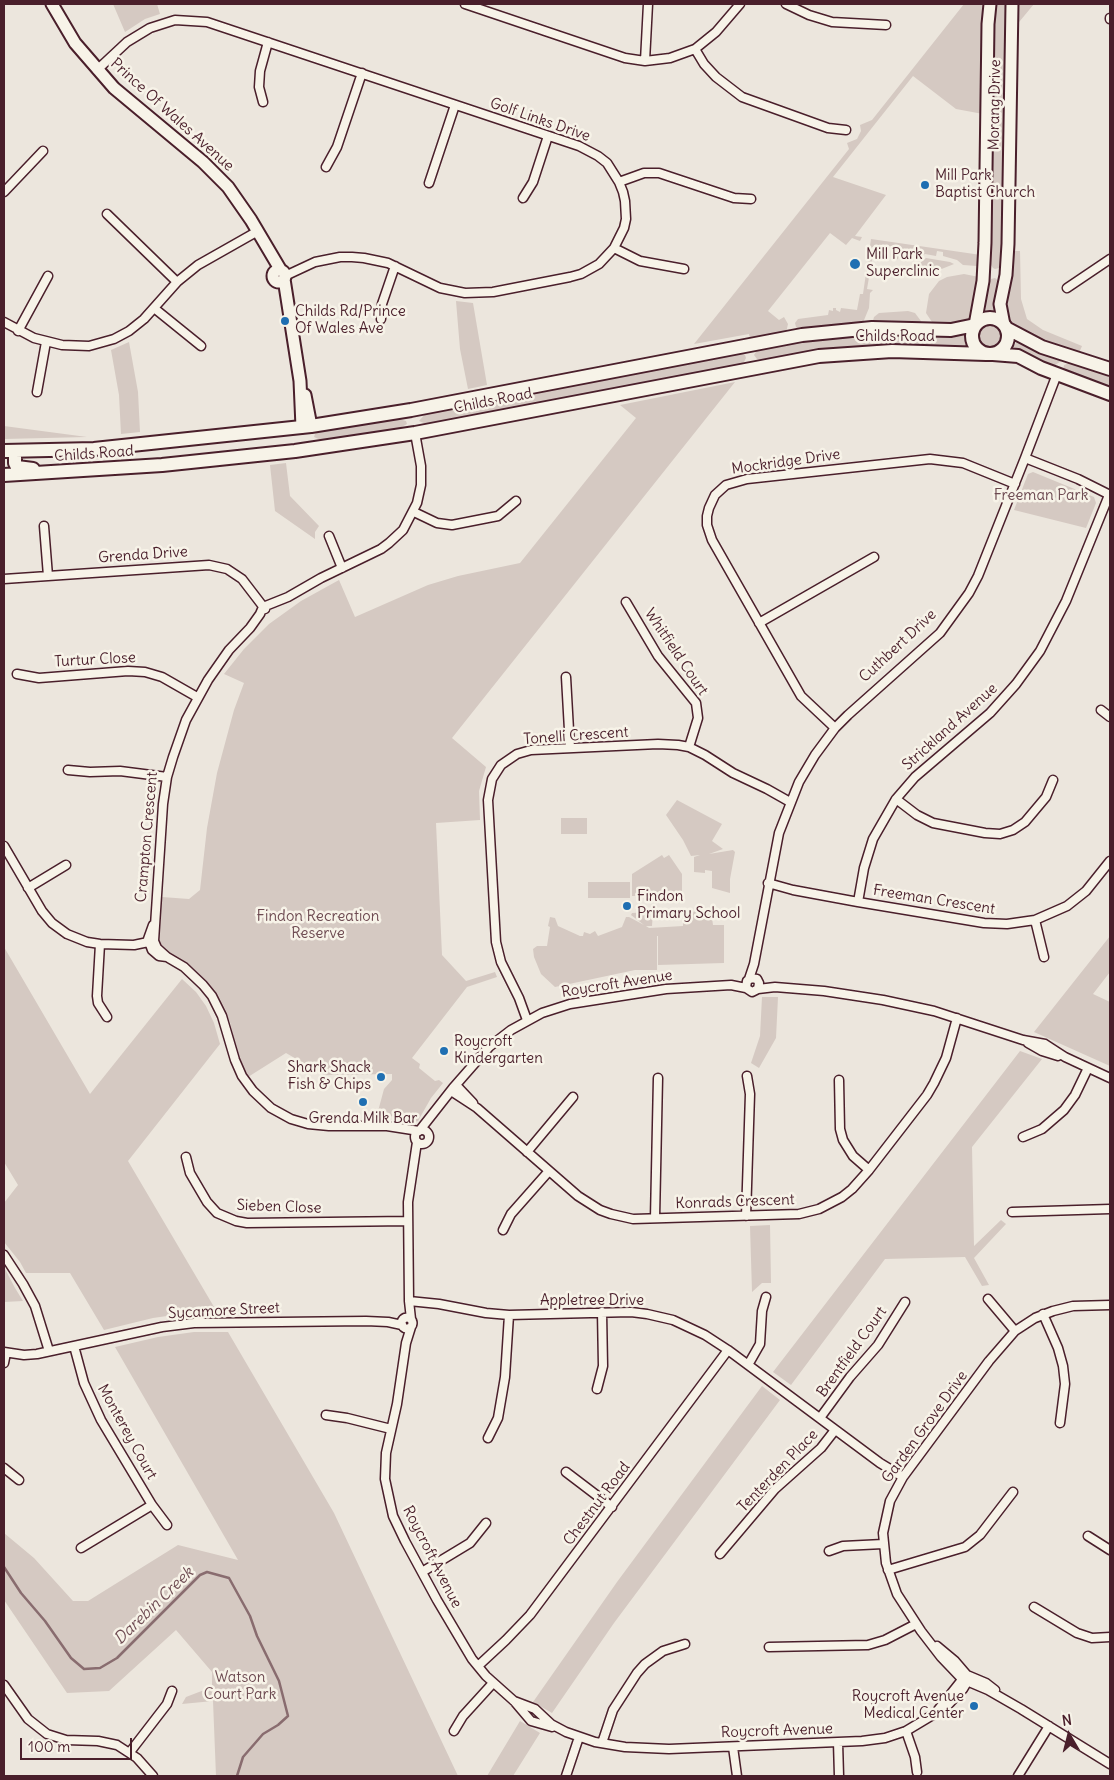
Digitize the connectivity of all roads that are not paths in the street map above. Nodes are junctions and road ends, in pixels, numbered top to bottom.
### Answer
1 (52, 4) edge
2 (465, 4) edge
3 (648, 4) edge
4 (740, 4) edge
5 (786, 4) edge
6 (990, 4) edge
7 (1012, 4) edge
8 (886, 25) dead end
9 (268, 42) junction
10 (695, 49) junction
11 (645, 61) junction
12 (97, 70) junction
13 (362, 74) junction
14 (263, 102) dead end
15 (455, 105) junction
16 (846, 130) dead end
17 (548, 136) junction
18 (43, 150) dead end
19 (326, 167) dead end
20 (619, 182) junction
21 (429, 183) dead end
22 (4, 192) edge
23 (522, 198) dead end
24 (751, 199) dead end
25 (108, 214) dead end
26 (258, 231) junction
27 (614, 248) junction
28 (1110, 259) edge
29 (395, 266) junction
30 (684, 269) dead end
31 (984, 273) junction
32 (280, 275) junction
33 (1006, 275) junction
34 (48, 276) dead end
35 (177, 282) junction
36 (1067, 288) dead end
37 (154, 308) junction
38 (381, 319) dead end
39 (4, 322) edge
40 (975, 325) junction
41 (1005, 326) junction
42 (18, 331) junction
43 (46, 342) junction
44 (748, 345) junction
45 (201, 346) dead end
46 (990, 354) junction
47 (1079, 357) junction
48 (752, 368) junction
49 (1110, 369) edge
50 (1057, 374) junction
51 (36, 392) dead end
52 (1110, 394) edge
53 (411, 410) junction
54 (307, 426) junction
55 (415, 432) junction
56 (309, 448) junction
57 (9, 451) edge
58 (1025, 458) junction
59 (128, 468) junction
60 (4, 476) edge
61 (1015, 484) junction
62 (1110, 495) edge
63 (516, 501) dead end
64 (414, 512) junction
65 (44, 526) dead end
66 (329, 536) dead end
67 (874, 557) dead end
68 (342, 568) junction
69 (48, 576) junction
70 (4, 579) edge
71 (626, 602) dead end
72 (265, 608) junction
73 (759, 623) junction
74 (17, 674) dead end
75 (566, 677) dead end
76 (197, 697) junction
77 (1101, 710) dead end
78 (1110, 717) edge
79 (835, 728) junction
80 (689, 747) junction
81 (570, 748) junction
82 (68, 770) dead end
83 (167, 777) junction
84 (1053, 780) dead end
85 (791, 799) junction
86 (896, 799) junction
87 (4, 846) edge
88 (1110, 862) edge
89 (66, 865) dead end
90 (768, 886) junction
91 (28, 888) junction
92 (858, 902) junction
93 (1035, 920) junction
94 (150, 942) junction
95 (100, 944) junction
96 (1044, 957) dead end
97 (753, 979) junction
98 (730, 985) junction
99 (775, 987) junction
100 (746, 988) junction
101 (758, 989) junction
102 (107, 1017) dead end
103 (958, 1018) junction
104 (530, 1019) junction
105 (1088, 1068) junction
106 (747, 1076) dead end
107 (658, 1078) dead end
108 (1110, 1078) edge
109 (839, 1080) dead end
110 (453, 1088) junction
111 (573, 1097) dead end
112 (421, 1136) junction
113 (1023, 1137) dead end
114 (527, 1152) junction
115 (186, 1157) dead end
116 (869, 1170) junction
117 (549, 1171) junction
118 (1110, 1209) edge
119 (1012, 1212) dead end
120 (746, 1216) junction
121 (655, 1218) junction
122 (408, 1221) junction
123 (503, 1230) dead end
124 (4, 1255) edge
125 (766, 1297) dead end
126 (988, 1299) dead end
127 (409, 1301) junction
128 (905, 1302) dead end
129 (1110, 1305) edge
130 (602, 1312) junction
131 (1043, 1314) junction
132 (509, 1315) junction
133 (405, 1323) junction
134 (1014, 1331) junction
135 (74, 1346) junction
136 (728, 1350) junction
137 (49, 1351) junction
138 (5, 1353) edge
139 (4, 1363) edge
140 (748, 1365) junction
141 (597, 1389) dead end
142 (326, 1415) dead end
143 (820, 1418) junction
144 (1060, 1422) dead end
145 (391, 1429) junction
146 (835, 1430) junction
147 (488, 1438) dead end
148 (4, 1468) edge
149 (566, 1472) dead end
150 (902, 1479) junction
151 (19, 1480) dead end
152 (1013, 1492) dead end
153 (152, 1505) junction
154 (612, 1507) junction
155 (486, 1523) dead end
156 (167, 1525) dead end
157 (1088, 1536) dead end
158 (883, 1544) junction
159 (80, 1548) dead end
160 (1110, 1550) edge
161 (829, 1552) dead end
162 (720, 1554) dead end
163 (888, 1570) junction
164 (422, 1572) junction
165 (1034, 1607) dead end
166 (916, 1624) junction
167 (1110, 1636) edge
168 (685, 1644) dead end
169 (769, 1647) dead end
170 (478, 1666) junction
171 (966, 1678) junction
172 (493, 1683) junction
173 (4, 1685) edge
174 (172, 1691) dead end
175 (1049, 1726) junction
176 (906, 1731) junction
177 (454, 1732) dead end
178 (579, 1737) junction
179 (838, 1742) junction
180 (602, 1743) junction
181 (733, 1746) junction
182 (130, 1752) junction
183 (1110, 1764) edge
184 (916, 1772) dead end
185 (153, 1776) edge
186 (566, 1776) edge
187 (737, 1776) edge
188 (840, 1776) edge
189 (1018, 1776) edge

1 - 12 main road, Prince Of Wales Avenue
2 - 11 street
3 - 11 street
4 - 10 street
5 - 8 street
6 - 31 main road, Morang Drive
7 - 33 main road, Morang Drive
9 - 12 street, Golf Links Drive
9 - 13 street, Golf Links Drive
9 - 14 street
10 - 11 street
10 - 16 street
12 - 26 main road, Prince Of Wales Avenue
13 - 15 street, Golf Links Drive
13 - 19 street
15 - 17 street, Golf Links Drive
15 - 21 street
17 - 20 street, Golf Links Drive
17 - 23 street
18 - 22 street
20 - 24 street
20 - 27 street, Golf Links Drive
25 - 35 street
26 - 32 main road, Prince Of Wales Avenue
26 - 35 street
27 - 29 street, Golf Links Drive
27 - 30 street
28 - 36 street
29 - 32 street, Golf Links Drive
29 - 38 street
31 - 33 main road
31 - 40 main road, Morang Drive
32 - 54 main road, Prince Of Wales Avenue
33 - 41 main road, Morang Drive
34 - 42 street
35 - 37 street
37 - 43 street
37 - 45 street
39 - 42 street
40 - 41 main road
40 - 44 main road, Childs Road
40 - 46 main road
41 - 46 main road
41 - 47 main road
42 - 43 street
43 - 51 street
44 - 48 main road
44 - 53 main road, Childs Road
46 - 48 main road, Childs Road
46 - 50 main road, Childs Road
47 - 49 main road
47 - 50 main road, Cuthbert Drive
48 - 55 main road, Childs Road
50 - 52 main road, Childs Road
50 - 58 street, Cuthbert Drive
53 - 54 main road, Childs Road
53 - 55 main road
54 - 56 main road, Prince Of Wales Avenue
54 - 57 main road, Childs Road
55 - 56 main road, Childs Road
55 - 64 street
56 - 59 main road, Childs Road
57 - 59 main road
58 - 61 street, Cuthbert Drive
58 - 62 street
59 - 60 main road, Childs Road
61 - 73 street, Mockridge Drive
61 - 79 street, Cuthbert Drive
62 - 86 street, Strickland Avenue
63 - 64 street
64 - 68 street
65 - 69 street
66 - 68 street
67 - 73 street
68 - 72 street
69 - 70 street, Grenda Drive
69 - 72 street, Grenda Drive
71 - 80 street, Whitfield Court
72 - 76 street, Crampton Crescent
73 - 79 street, Mockridge Drive
74 - 76 street, Turtur Close
75 - 81 street
76 - 83 street, Crampton Crescent
77 - 78 street
79 - 85 street, Cuthbert Drive
80 - 81 street, Tonelli Crescent
80 - 85 street, Tonelli Crescent
81 - 104 street, Tonelli Crescent
82 - 83 street
83 - 94 street, Crampton Crescent
84 - 86 street
85 - 90 street, Cuthbert Drive
86 - 92 street, Strickland Avenue
87 - 91 street
88 - 93 street, Freeman Crescent
89 - 91 street
90 - 92 street, Freeman Crescent
90 - 97 street, Cuthbert Drive
91 - 95 street
92 - 93 street, Freeman Crescent
93 - 96 street
94 - 95 street
94 - 112 street
95 - 102 street
97 - 98 street, Roycroft Avenue
97 - 99 street
97 - 100 street
97 - 101 street
98 - 100 street, Roycroft Avenue
98 - 104 street, Roycroft Avenue
99 - 101 street
99 - 103 street
100 - 101 street
103 - 105 street
103 - 116 street, Konrads Crescent
104 - 110 street, Roycroft Avenue
105 - 108 street
105 - 113 street
106 - 120 street
107 - 121 street
109 - 116 street
110 - 112 street, Roycroft Avenue
110 - 114 street, Konrads Crescent
111 - 114 street
112 - 122 street, Roycroft Avenue
114 - 117 street, Konrads Crescent
115 - 122 street, Sieben Close
116 - 120 street, Konrads Crescent
117 - 121 street, Konrads Crescent
117 - 123 street
118 - 119 street
120 - 121 street, Konrads Crescent
122 - 127 street, Roycroft Avenue
124 - 137 street
125 - 140 street
126 - 134 street
127 - 132 street, Appletree Drive
127 - 133 street, Roycroft Avenue
128 - 143 street, Brentfield Court
129 - 131 street, Garden Grove Drive
130 - 132 street, Appletree Drive
130 - 136 street, Appletree Drive
130 - 141 street
131 - 134 street, Garden Grove Drive
131 - 144 street
132 - 147 street
133 - 135 street, Sycamore Street
133 - 145 street, Roycroft Avenue
134 - 150 street, Garden Grove Drive
135 - 137 street, Sycamore Street
135 - 153 street, Monterey Court
136 - 140 street, Appletree Drive
136 - 154 street, Chestnut Road
137 - 138 street, Sycamore Street
138 - 139 street
140 - 143 street, Appletree Drive
142 - 145 street
143 - 146 street, Appletree Drive
145 - 164 street, Roycroft Avenue
146 - 150 street, Appletree Drive
146 - 162 street, Tenterden Place
148 - 151 street
149 - 154 street
150 - 158 street, Garden Grove Drive
152 - 163 street
153 - 156 street, Monterey Court
153 - 159 street
154 - 170 street, Chestnut Road
155 - 164 street
157 - 160 street
158 - 161 street
158 - 163 street, Garden Grove Drive
163 - 166 street, Garden Grove Drive
164 - 170 street, Roycroft Avenue
165 - 167 street
166 - 169 street
166 - 171 street, Garden Grove Drive
168 - 180 street
170 - 172 street, Roycroft Avenue
171 - 175 street, Garden Grove Drive
171 - 176 street, Roycroft Avenue
172 - 177 street
172 - 178 street, Roycroft Avenue
173 - 182 street
174 - 182 street
175 - 183 street, Garden Grove Drive
175 - 189 street
176 - 179 street, Roycroft Avenue
176 - 184 street
178 - 180 street, Roycroft Avenue
178 - 186 street
179 - 181 street, Roycroft Avenue
179 - 188 street
180 - 181 street, Roycroft Avenue
181 - 187 street
182 - 185 street

